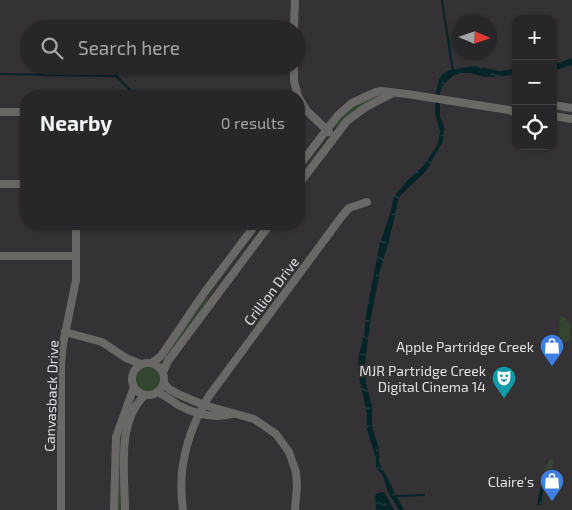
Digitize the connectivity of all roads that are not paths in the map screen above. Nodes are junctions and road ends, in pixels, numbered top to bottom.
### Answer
1 (295, 0) edge
2 (294, 20) edge
3 (294, 75) edge
4 (296, 90) edge
5 (393, 93) junction
6 (557, 106) edge
7 (572, 108) edge
8 (305, 109) edge
9 (512, 110) edge
10 (0, 112) edge
11 (20, 112) edge
12 (557, 117) edge
13 (572, 119) edge
14 (326, 128) junction
15 (333, 137) junction
16 (305, 158) edge
17 (305, 176) edge
18 (0, 184) edge
19 (20, 184) edge
20 (367, 202) dead end
21 (76, 230) edge
22 (252, 230) edge
23 (266, 230) edge
24 (0, 256) edge
25 (76, 256) junction
26 (65, 332) junction
27 (126, 358) junction
28 (141, 364) junction
29 (152, 364) junction
30 (162, 372) junction
31 (132, 374) junction
32 (164, 383) junction
33 (134, 387) junction
34 (157, 392) junction
35 (144, 395) junction
36 (204, 405) junction
37 (199, 413) junction
38 (233, 414) junction
39 (62, 510) edge
40 (114, 510) edge
41 (125, 510) edge
42 (183, 510) edge
43 (295, 510) edge

1 - 2 street
3 - 4 street
5 - 9 street
5 - 14 street
5 - 15 street
6 - 7 street
8 - 14 street
10 - 11 street
12 - 13 street
14 - 15 street
14 - 16 street
15 - 17 street
18 - 19 street
20 - 36 street, Crillion Drive
21 - 25 street, Canvasback Drive
22 - 29 street
23 - 30 street
24 - 25 street
25 - 26 street, Canvasback Drive
26 - 27 street
26 - 39 street, Canvasback Drive
27 - 28 street
27 - 31 street
28 - 29 street
28 - 31 street
29 - 30 street
30 - 32 street
31 - 33 street
32 - 34 street
32 - 36 street
33 - 35 street
33 - 40 street
34 - 35 street
34 - 37 street
35 - 41 street
36 - 37 street, Crillion Drive
36 - 38 street
37 - 38 street
37 - 42 street, Crillion Drive
38 - 43 street

